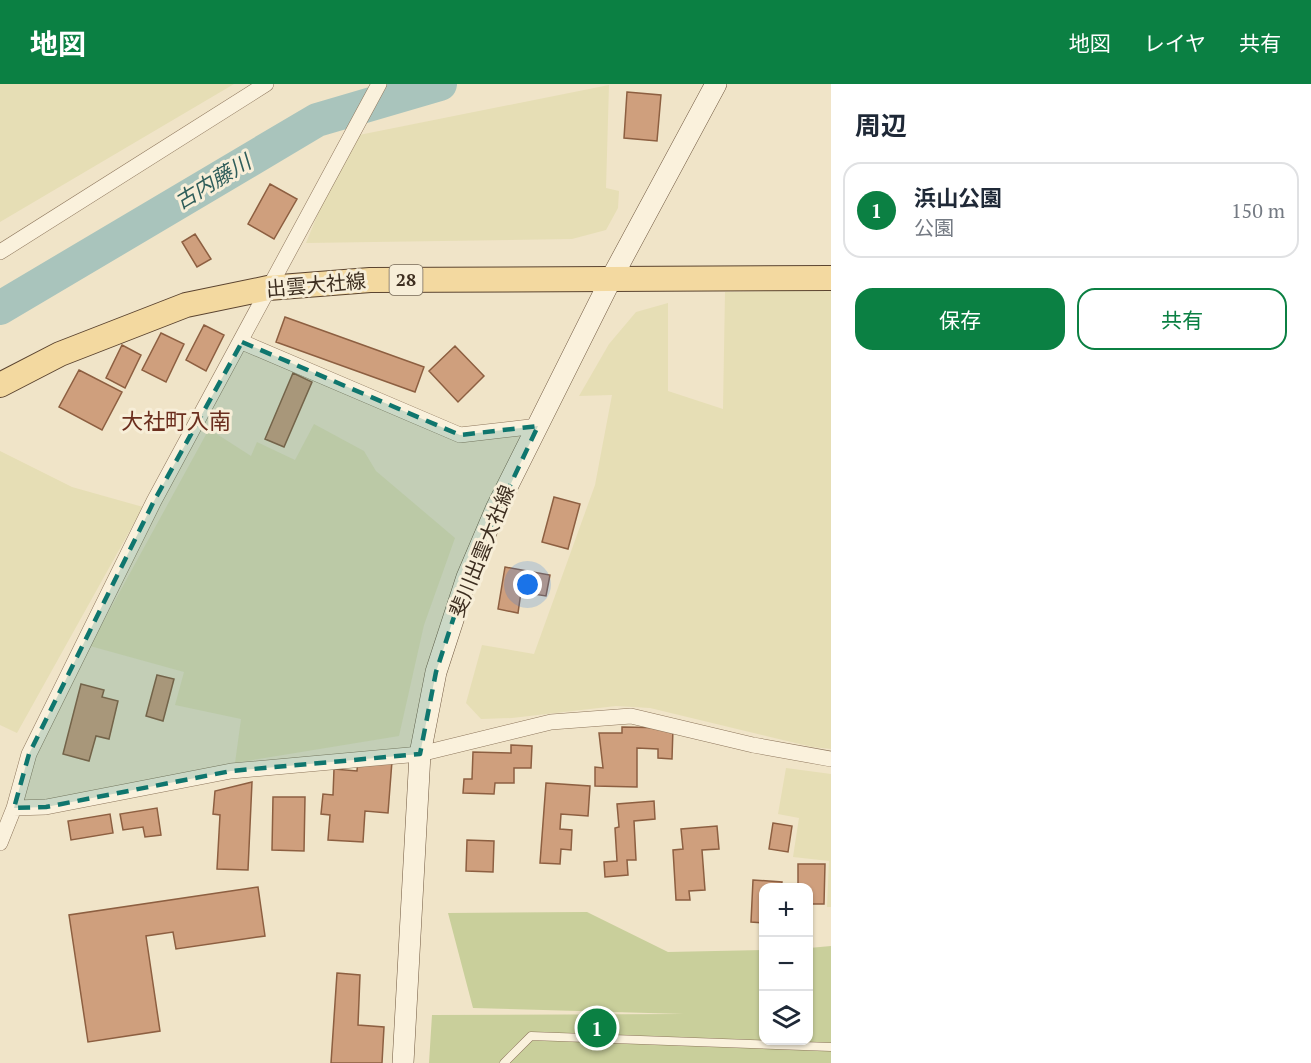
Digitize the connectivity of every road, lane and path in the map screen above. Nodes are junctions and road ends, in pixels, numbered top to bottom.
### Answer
1 (266, 84) edge
2 (379, 84) edge
3 (716, 84) edge
4 (0, 252) edge
5 (831, 278) edge
6 (611, 279) junction
7 (268, 288) junction
8 (242, 342) junction
9 (0, 385) edge
10 (538, 426) junction
11 (420, 754) junction
12 (831, 759) edge
13 (14, 808) junction
14 (0, 843) edge
15 (831, 1047) edge
16 (403, 1063) edge
17 (504, 1063) edge

1 - 4 street
2 - 7 street
3 - 6 main road, 斐川出雲大社線
5 - 6 main road, 出雲大社線 / 28
6 - 7 main road, 出雲大社線 / 28
6 - 10 main road, 斐川出雲大社線
7 - 8 street
7 - 9 main road, 出雲大社線 / 28
8 - 10 street
8 - 13 street
10 - 11 main road, 斐川出雲大社線
11 - 12 street
11 - 13 street
11 - 16 main road, 斐川出雲大社線
13 - 14 street
15 - 17 lane

